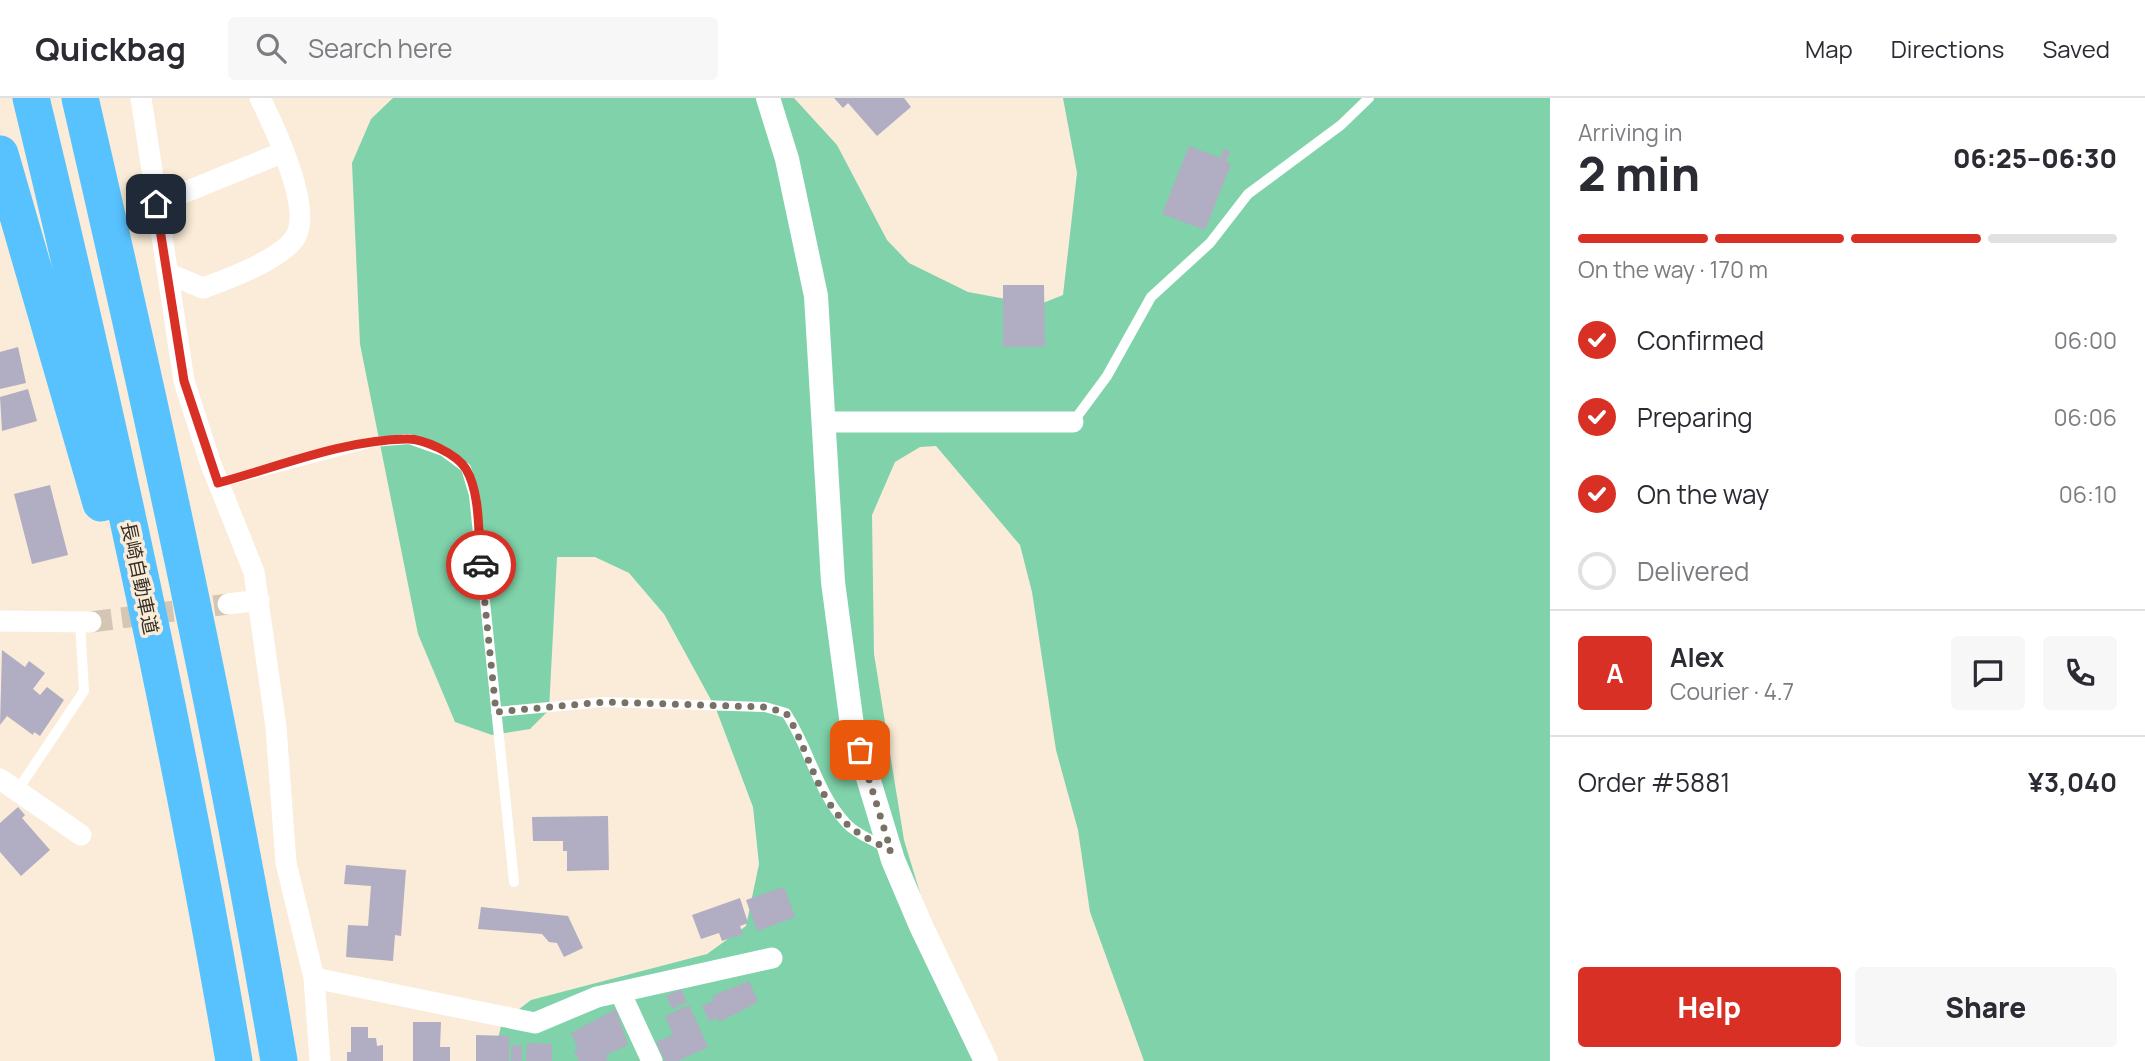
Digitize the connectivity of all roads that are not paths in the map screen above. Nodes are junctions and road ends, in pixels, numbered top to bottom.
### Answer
1 (31, 98) edge
2 (80, 98) edge
3 (141, 98) edge
4 (260, 98) edge
5 (768, 98) edge
6 (1369, 98) edge
7 (284, 152) junction
8 (0, 154) edge
9 (156, 204) junction
10 (169, 274) junction
11 (823, 422) junction
12 (1073, 422) joint
13 (218, 483) junction
14 (259, 600) junction
15 (228, 604) tunnel mouth
16 (0, 621) edge
17 (86, 622) joint
18 (496, 712) junction
19 (9, 785) edge
20 (81, 835) dead end
21 (891, 851) junction
22 (514, 882) dead end
23 (772, 958) dead end
24 (314, 978) junction
25 (621, 994) junction
26 (225, 1010) junction
27 (234, 1061) edge
28 (279, 1061) edge
29 (320, 1061) edge
30 (652, 1061) edge
31 (986, 1061) edge

1 - 26 highway, 長崎自動車道
2 - 28 highway
3 - 9 street
4 - 7 street
5 - 11 street
6 - 12 lane
7 - 9 street
7 - 10 street
8 - 26 highway
9 - 10 street
10 - 13 street
11 - 12 street
11 - 21 street
13 - 14 street
13 - 18 lane
14 - 15 street
14 - 24 street
16 - 17 street
17 - 19 lane
18 - 21 lane
18 - 22 lane
19 - 20 street
21 - 31 street
23 - 25 street
24 - 25 street
24 - 29 street
25 - 30 street
26 - 27 highway, 長崎自動車道

